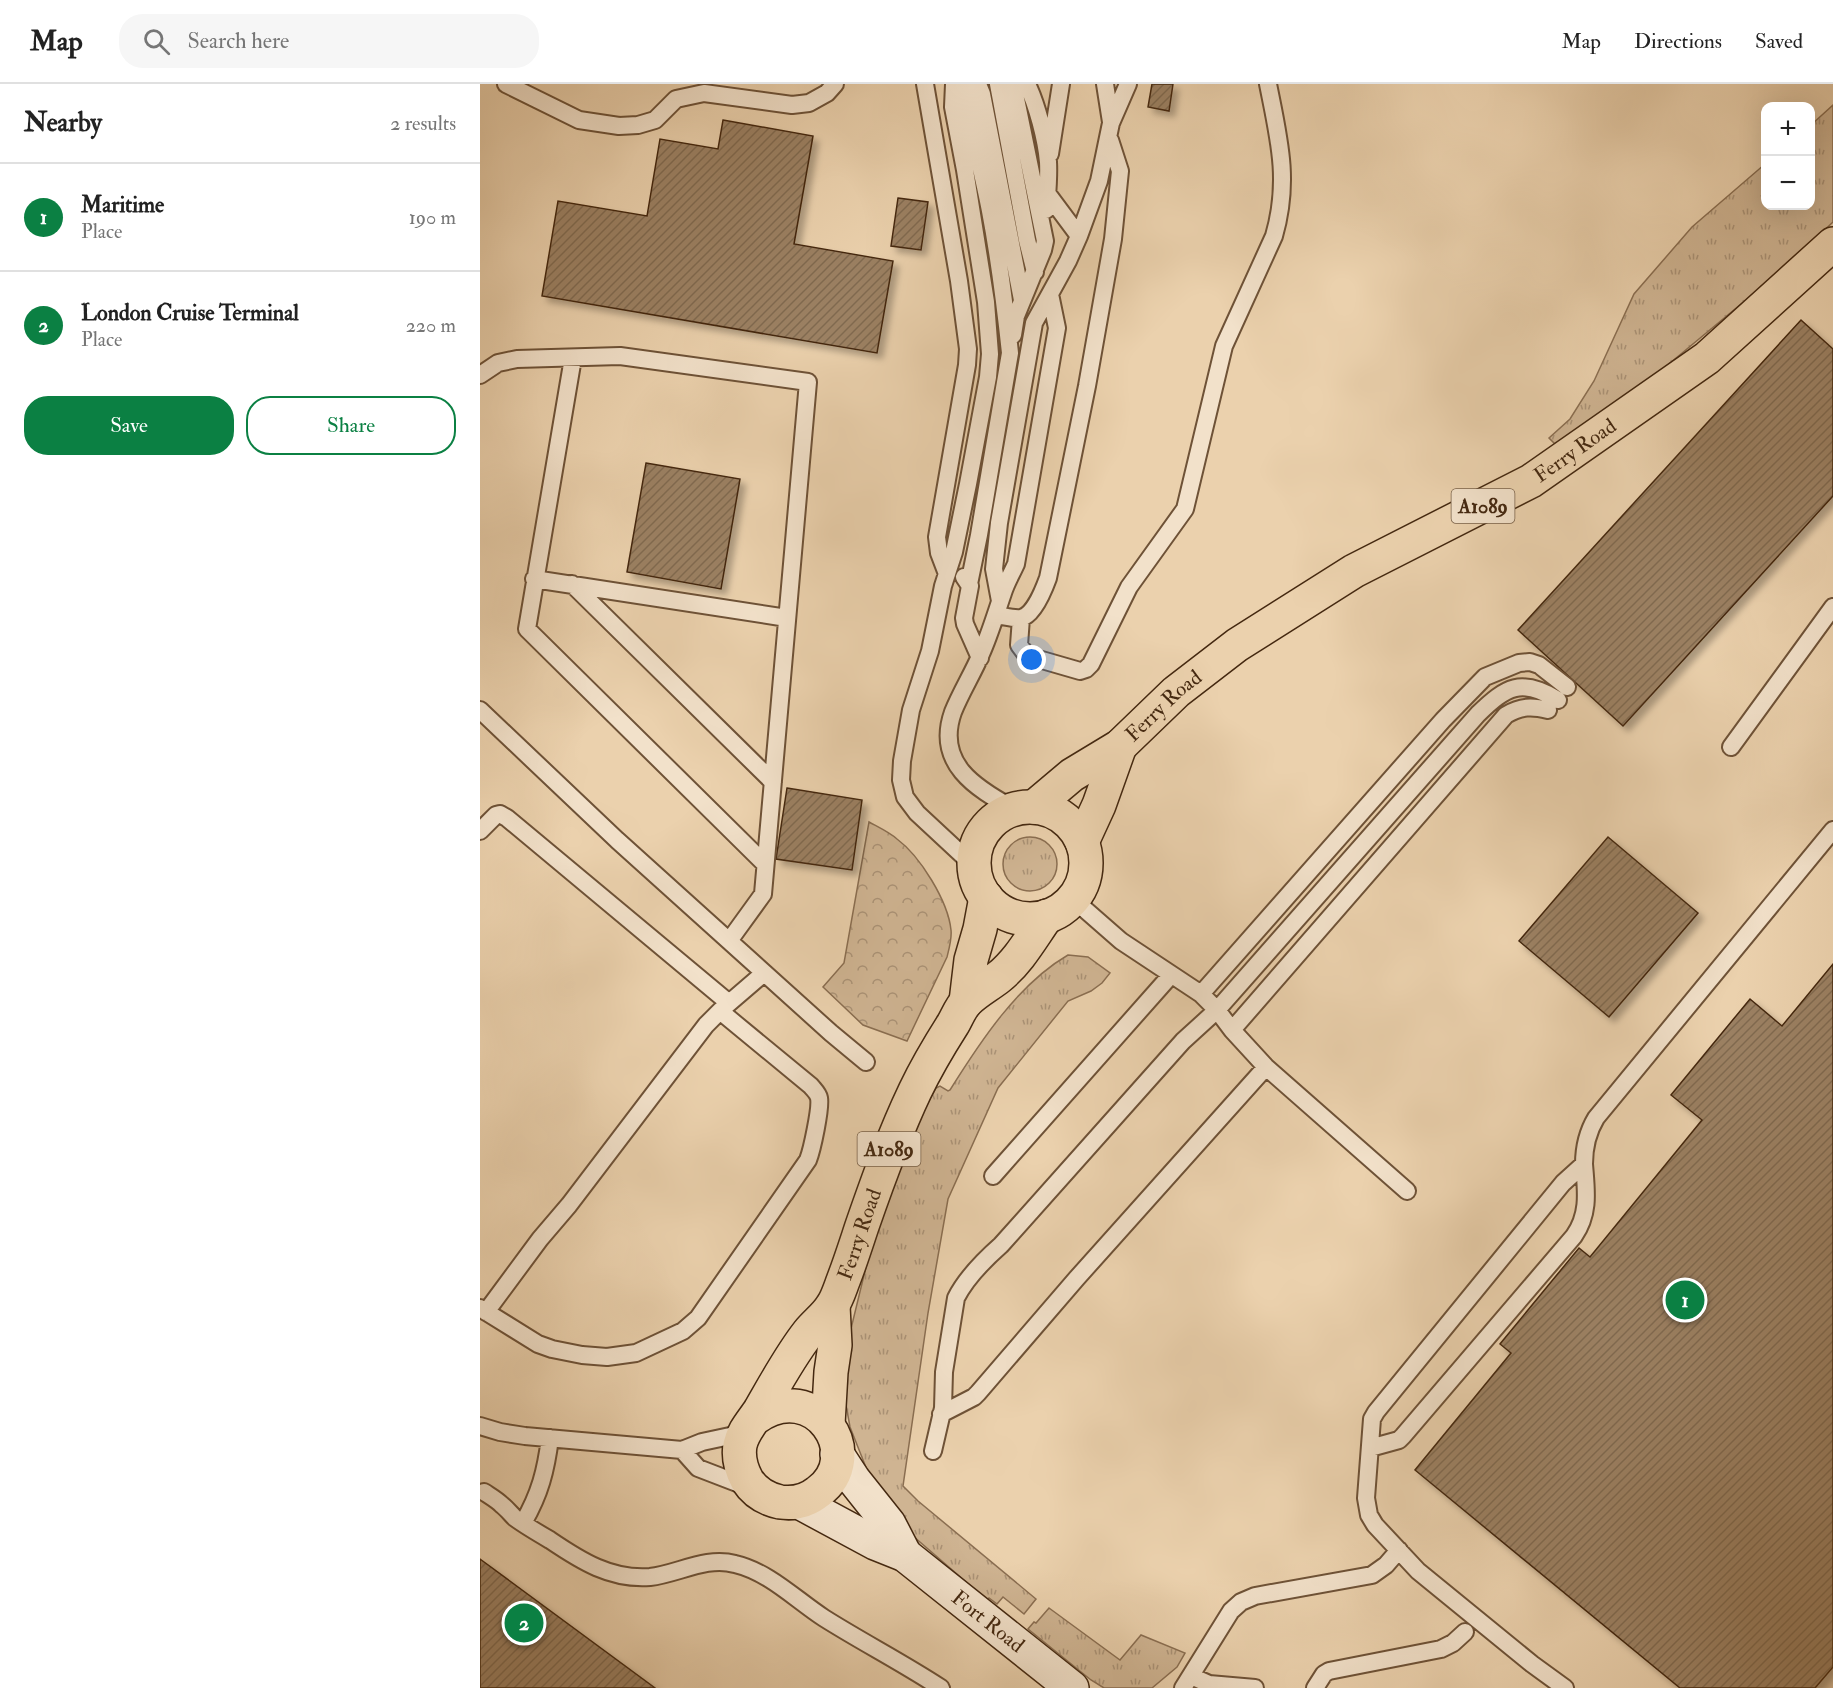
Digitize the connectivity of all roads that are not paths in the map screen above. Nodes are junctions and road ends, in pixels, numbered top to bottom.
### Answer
1 (506, 84) edge
2 (835, 84) edge
3 (925, 84) edge
4 (954, 84) edge
5 (965, 84) edge
6 (978, 84) edge
7 (998, 84) edge
8 (1013, 84) edge
9 (1027, 84) edge
10 (1061, 84) edge
11 (1105, 84) edge
12 (1128, 84) edge
13 (1268, 84) edge
14 (1110, 129) junction
15 (1048, 172) junction
16 (1047, 193) junction
17 (1078, 240) junction
18 (1045, 241) junction
19 (1833, 244) edge
20 (1035, 272) junction
21 (1050, 294) junction
22 (1023, 301) junction
23 (1010, 354) junction
24 (573, 358) junction
25 (480, 375) edge
26 (949, 567) junction
27 (534, 579) junction
28 (572, 584) junction
29 (969, 584) junction
30 (1833, 607) edge
31 (998, 609) junction
32 (787, 618) junction
33 (1021, 618) junction
34 (980, 658) junction
35 (1558, 699) junction
36 (480, 710) edge
37 (1120, 746) junction
38 (1731, 747) dead end
39 (773, 782) junction
40 (1024, 808) junction
41 (1833, 830) edge
42 (480, 831) edge
43 (1082, 842) junction
44 (765, 864) junction
45 (975, 866) junction
46 (986, 897) junction
47 (1060, 908) junction
48 (729, 941) junction
49 (764, 973) junction
50 (1171, 975) junction
51 (1201, 994) junction
52 (966, 1002) junction
53 (725, 1007) junction
54 (1217, 1010) junction
55 (1232, 1030) junction
56 (866, 1062) dead end
57 (1266, 1067) junction
58 (1584, 1164) junction
59 (993, 1176) dead end
60 (1407, 1191) dead end
61 (833, 1306) junction
62 (483, 1310) edge
63 (941, 1414) junction
64 (480, 1426) edge
65 (749, 1426) junction
66 (550, 1438) junction
67 (832, 1439) junction
68 (1370, 1448) junction
69 (682, 1450) junction
70 (933, 1451) dead end
71 (757, 1491) junction
72 (484, 1492) dead end
73 (799, 1502) junction
74 (523, 1523) junction
75 (1399, 1550) junction
76 (905, 1555) junction
77 (1465, 1632) dead end
78 (1187, 1682) edge
79 (941, 1688) edge
80 (1072, 1688) edge
81 (1256, 1688) edge
82 (1315, 1688) edge
83 (1565, 1688) edge

1 - 2 lane
3 - 26 lane
4 - 26 lane
5 - 23 lane
6 - 22 lane
7 - 20 lane
8 - 18 lane
9 - 15 lane
10 - 15 lane
11 - 14 lane
12 - 14 lane
13 - 33 lane
14 - 17 lane
14 - 33 lane
15 - 16 lane
16 - 17 lane
16 - 18 lane
17 - 21 lane
18 - 20 lane
19 - 37 highway, Ferry Road / A1089
20 - 22 lane
21 - 31 lane
21 - 31 lane
22 - 23 lane
23 - 29 lane
24 - 25 lane
24 - 27 lane
24 - 32 lane
26 - 29 lane
26 - 45 lane
27 - 28 lane
27 - 44 lane
28 - 32 lane
28 - 39 lane
29 - 34 lane
30 - 38 lane
31 - 33 lane
31 - 34 lane
32 - 39 lane
34 - 40 lane
35 - 51 lane
35 - 54 lane
35 - 55 lane
36 - 48 lane
37 - 40 highway, Ferry Road / A1089
37 - 43 highway, Ferry Road / A1089
39 - 44 lane
40 - 43 highway
40 - 45 highway
41 - 58 lane
42 - 53 lane
43 - 47 highway
44 - 48 lane
45 - 46 highway
46 - 47 highway
46 - 52 highway, Ferry Road / A1089
47 - 50 lane
47 - 52 highway, Ferry Road / A1089
48 - 49 lane
49 - 53 lane
49 - 56 lane
50 - 51 lane
50 - 59 lane
51 - 54 lane
52 - 61 highway, Ferry Road / A1089
53 - 62 lane
53 - 62 lane
54 - 55 lane
54 - 63 lane
55 - 57 lane
57 - 60 lane
57 - 63 lane
58 - 68 lane
58 - 68 lane
61 - 65 highway, Ferry Road / A1089
61 - 67 highway, Ferry Road / A1089
63 - 70 lane
64 - 66 lane
65 - 67 highway
65 - 69 lane
65 - 71 highway
66 - 69 lane
66 - 74 lane
67 - 73 highway
67 - 76 street, Fort Road
68 - 75 lane
69 - 71 lane
71 - 73 highway
72 - 74 lane
73 - 76 street, Fort Road
74 - 79 lane
75 - 78 lane
75 - 83 lane
76 - 80 street, Fort Road
77 - 82 lane
78 - 81 lane

